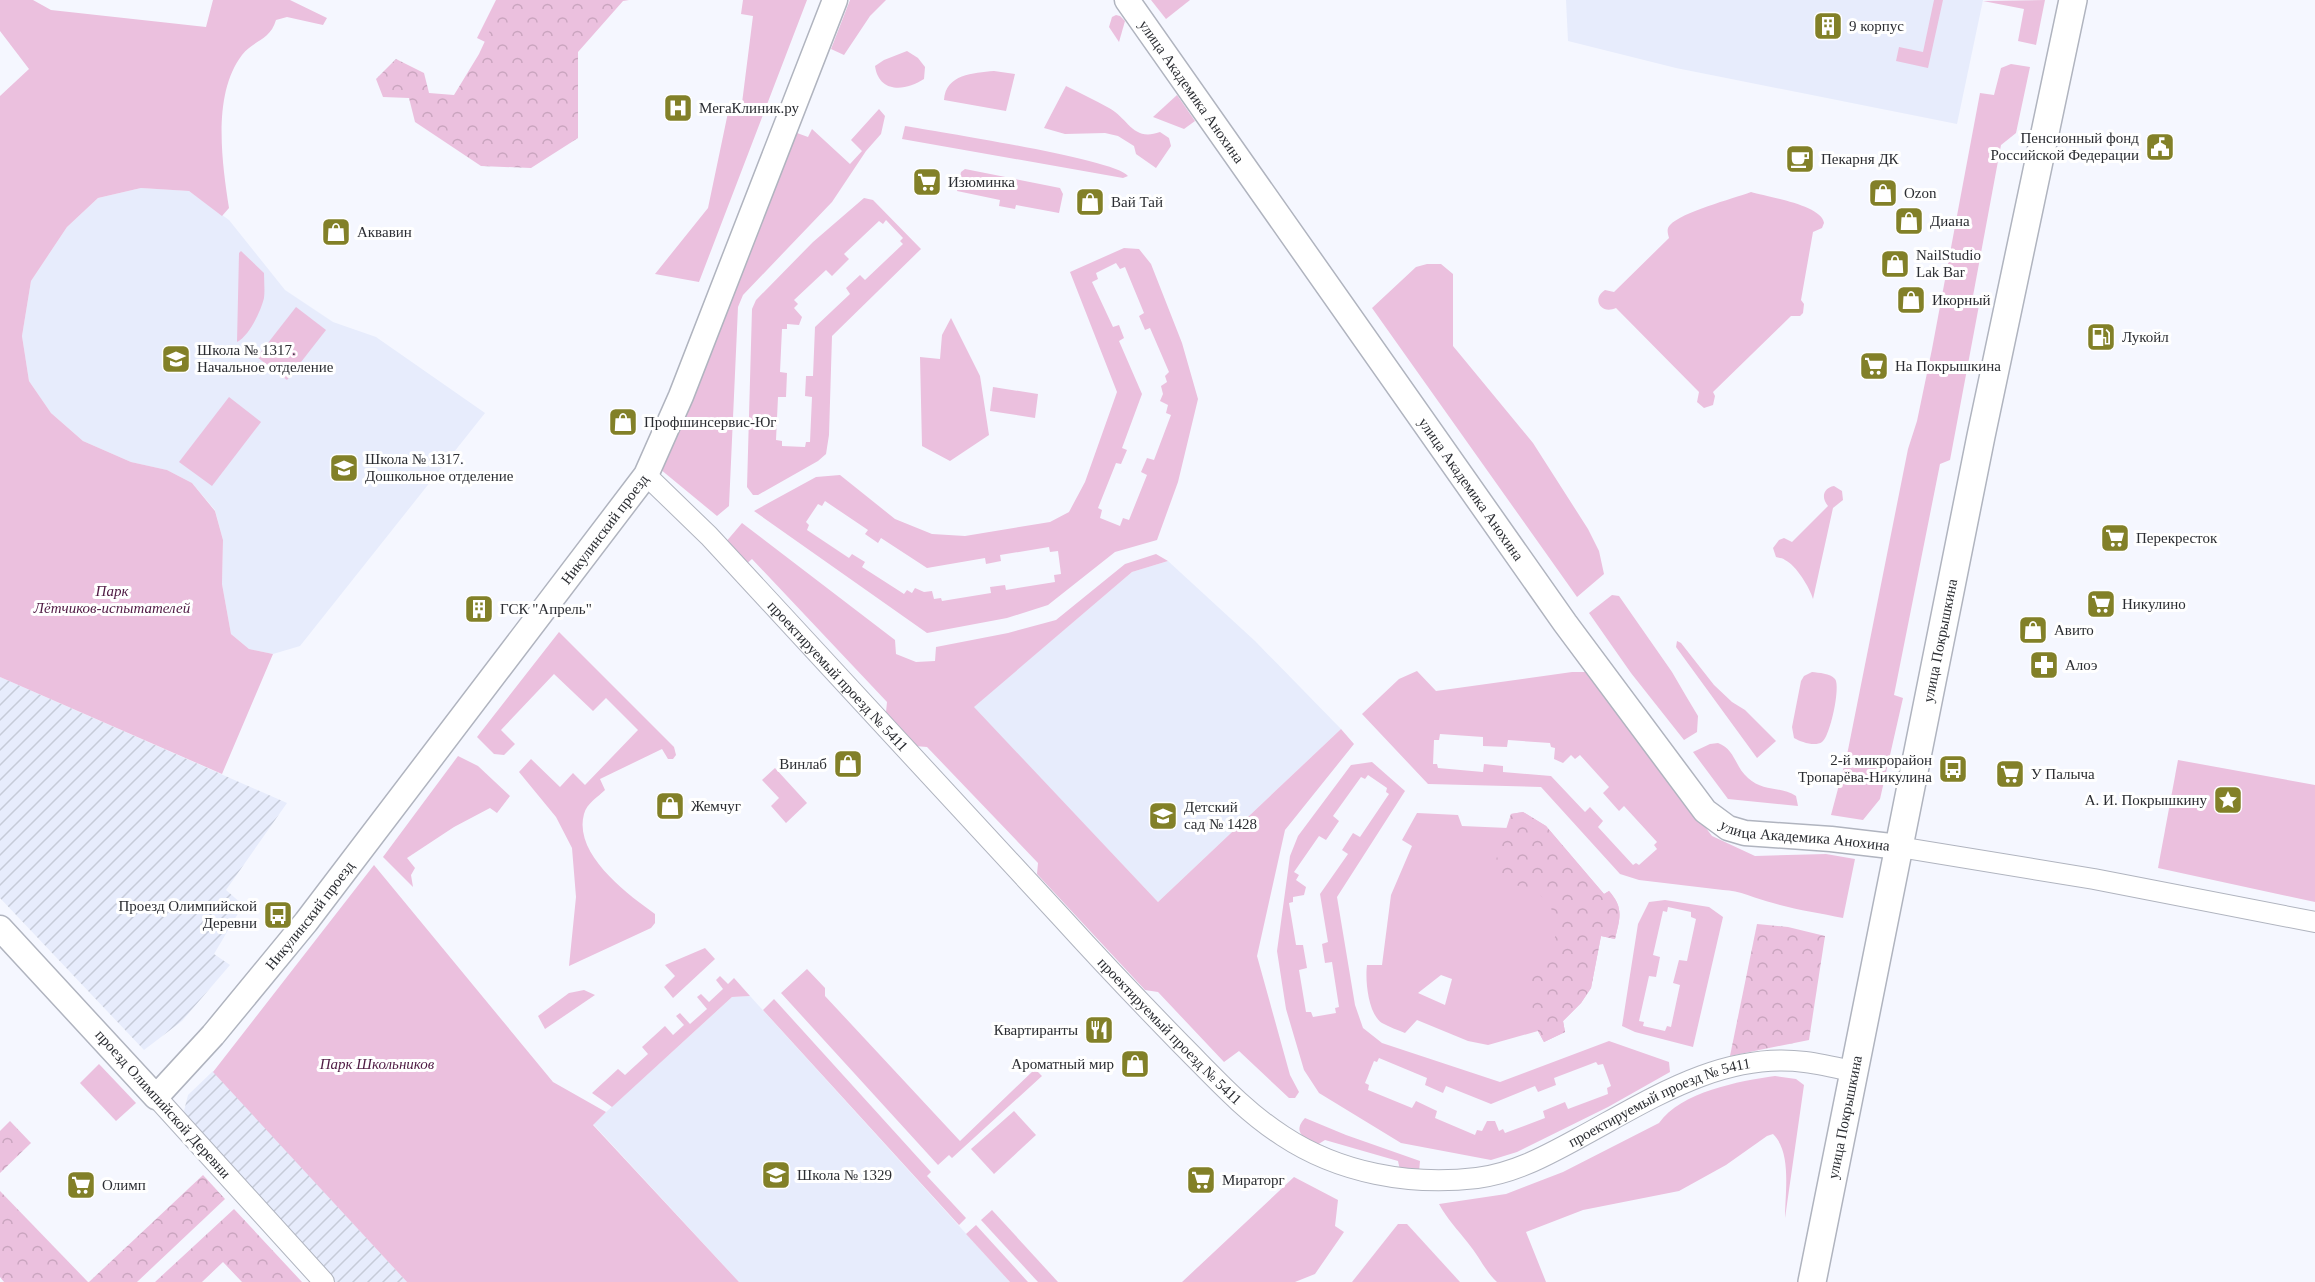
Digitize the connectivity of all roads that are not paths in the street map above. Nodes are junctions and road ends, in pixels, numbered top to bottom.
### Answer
1 (835, 0) edge
2 (1127, 0) edge
3 (2073, 0) edge
4 (646, 475) junction
5 (1899, 847) junction
6 (2315, 922) edge
7 (0, 928) edge
8 (1855, 1072) junction
9 (156, 1098) junction
10 (324, 1282) edge
11 (1812, 1282) edge

1 - 4 street, Никулинский проезд
2 - 5 street, улица Академика Анохина
3 - 5 main road, улица Покрышкина
4 - 8 street, проектируемый проезд № 5411
4 - 9 street, Никулинский проезд
5 - 6 street
5 - 8 main road, улица Покрышкина
7 - 9 street, проезд Олимпийской Деревни
8 - 11 main road, улица Покрышкина
9 - 10 street, проезд Олимпийской Деревни

